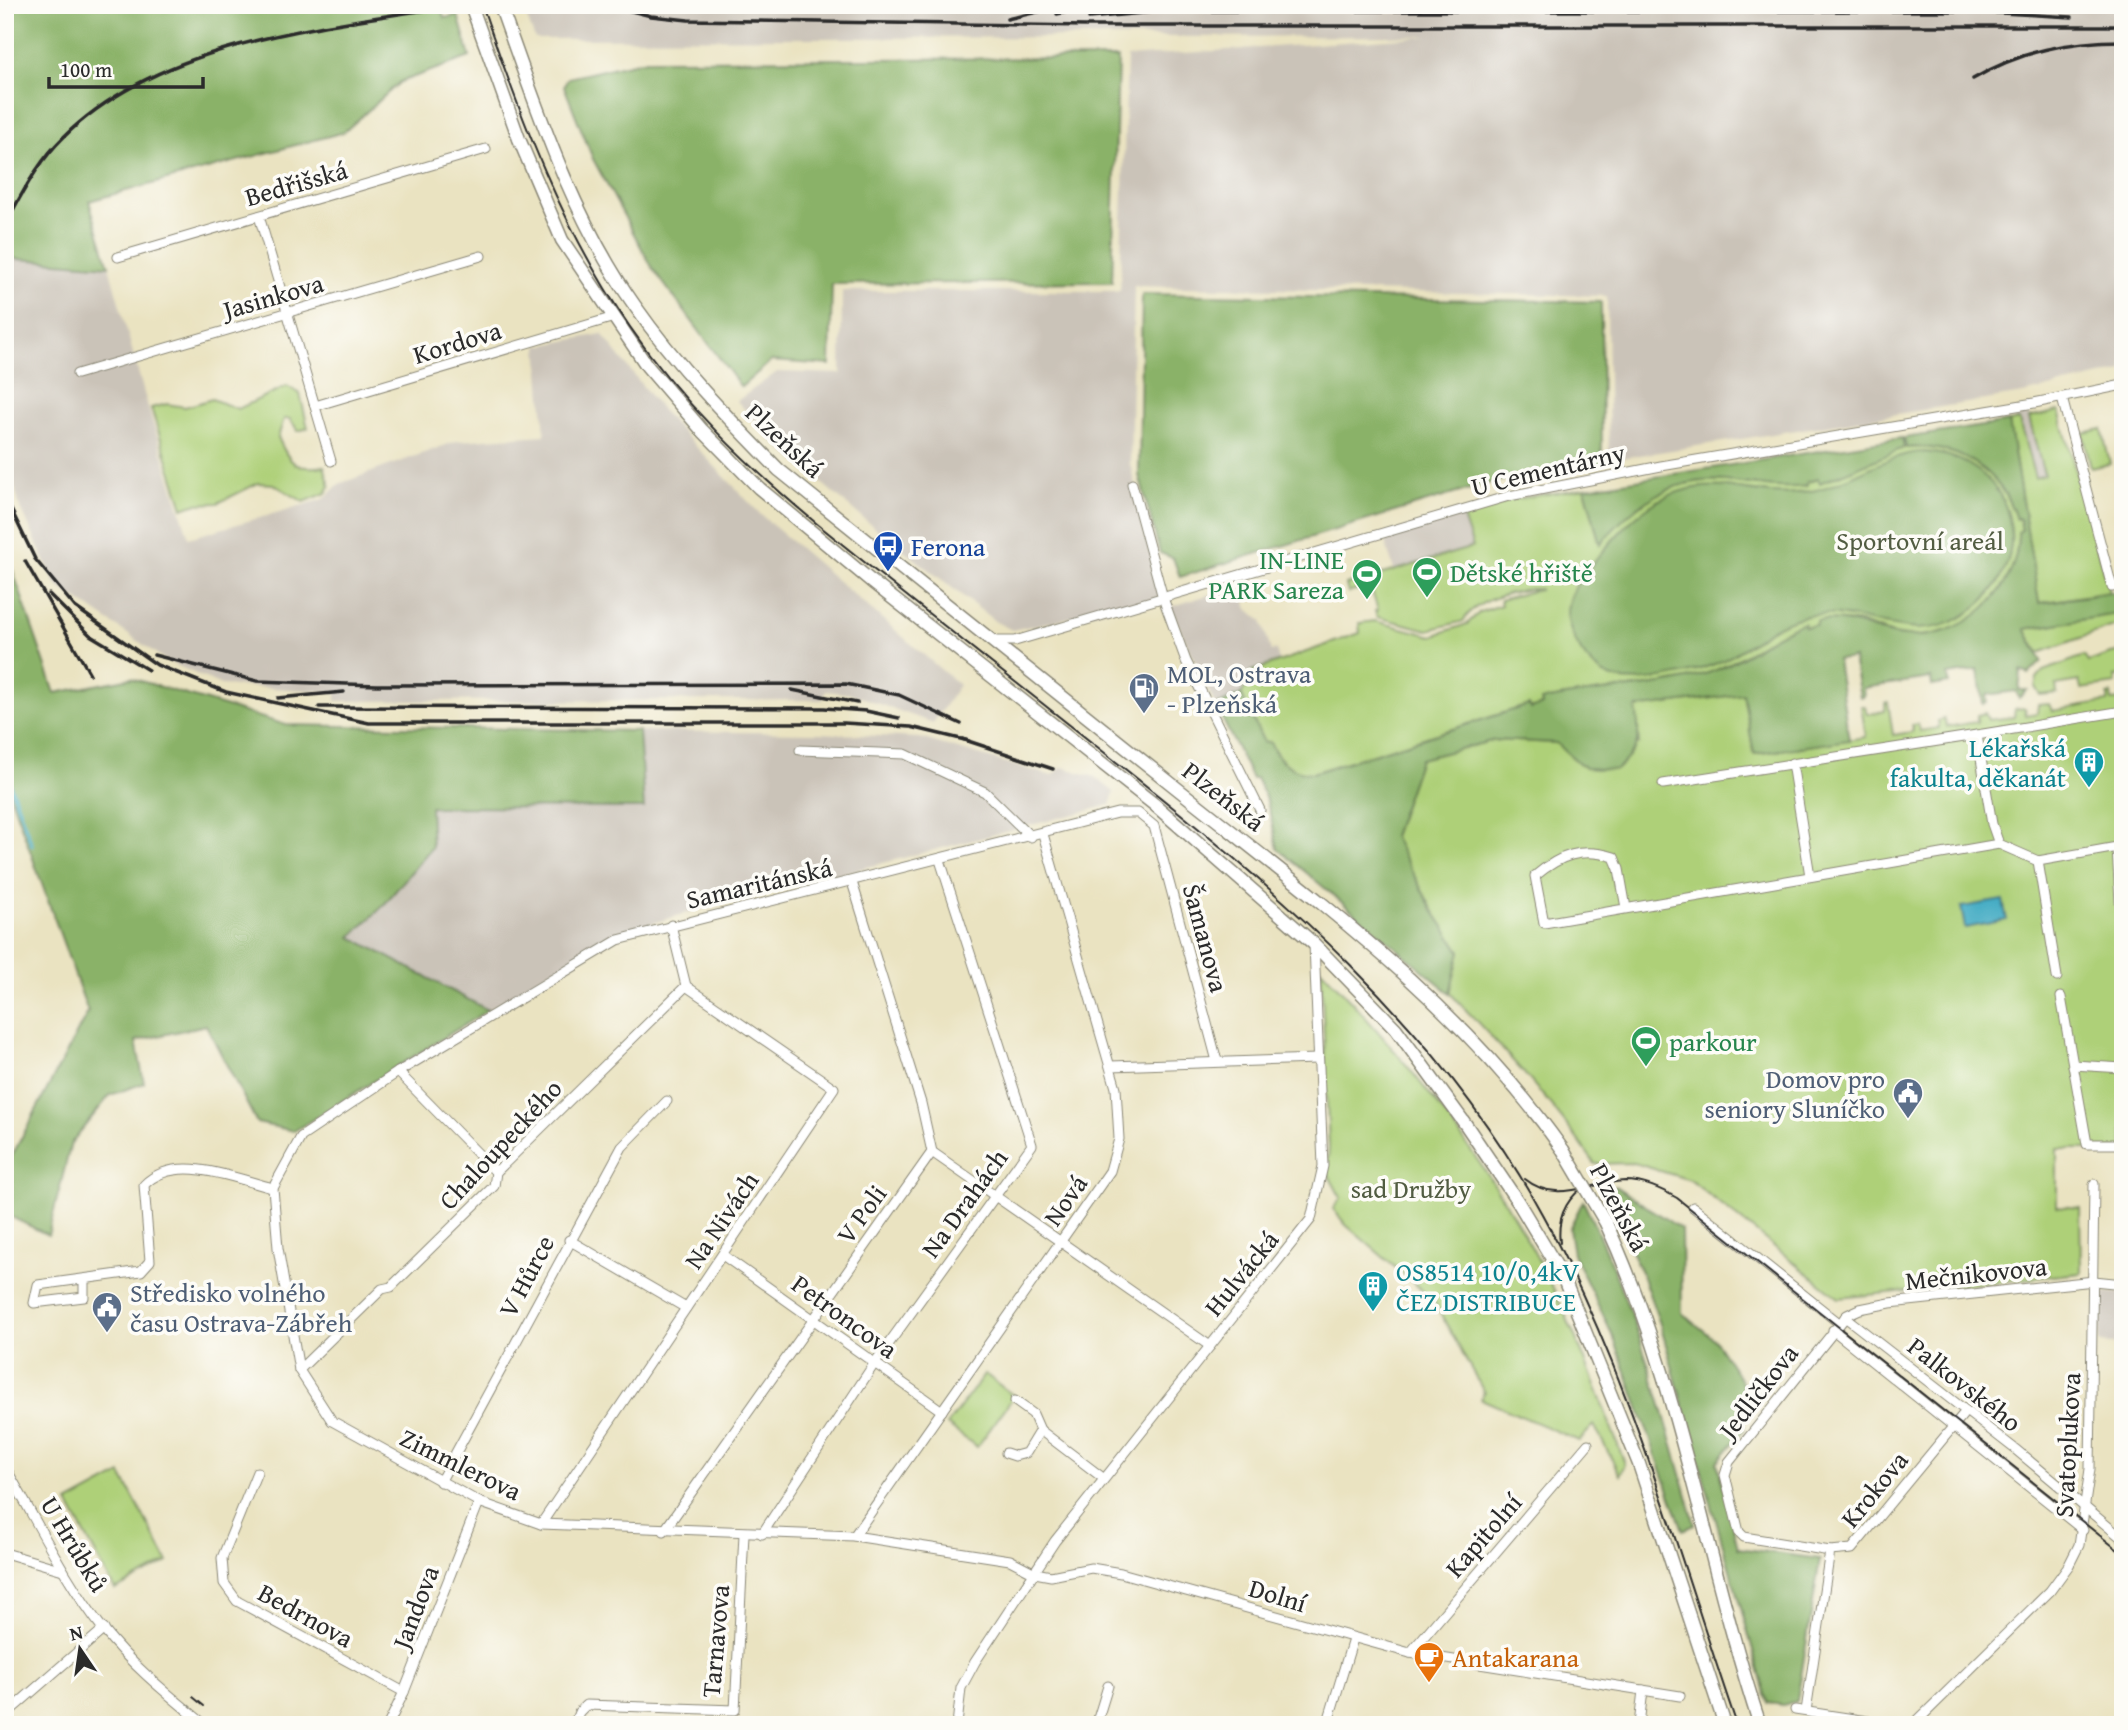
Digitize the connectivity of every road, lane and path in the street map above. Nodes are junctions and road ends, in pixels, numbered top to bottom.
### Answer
1 (471, 5) edge
2 (500, 5) edge
3 (486, 149) dead end
4 (259, 216) junction
5 (481, 256) dead end
6 (118, 257) dead end
7 (288, 313) junction
8 (611, 318) junction
9 (76, 374) dead end
10 (2123, 385) edge
11 (2062, 398) junction
12 (315, 406) junction
13 (331, 461) dead end
14 (1132, 484) dead end
15 (2123, 585) edge
16 (1163, 598) junction
17 (995, 641) junction
18 (2123, 711) edge
19 (1977, 734) junction
20 (800, 750) dead end
21 (1792, 763) junction
22 (1663, 784) dead end
23 (1261, 810) dead end
24 (1154, 826) joint
25 (1043, 834) junction
26 (1031, 837) junction
27 (1999, 844) junction
28 (2120, 846) edge
29 (940, 860) junction
30 (2038, 861) junction
31 (1810, 876) junction
32 (852, 882) junction
33 (1626, 908) junction
34 (2123, 908) edge
35 (671, 925) junction
36 (1314, 944) junction
37 (2057, 977) dead end
38 (686, 986) junction
39 (2061, 997) dead end
40 (1317, 1059) junction
41 (1216, 1061) junction
42 (2073, 1065) junction
43 (1111, 1066) junction
44 (2123, 1068) edge
45 (398, 1072) junction
46 (667, 1101) dead end
47 (2123, 1144) edge
48 (932, 1152) junction
49 (496, 1172) junction
50 (2094, 1184) dead end
51 (274, 1188) junction
52 (994, 1196) junction
53 (1693, 1207) dead end
54 (569, 1240) junction
55 (1063, 1241) junction
56 (724, 1256) junction
57 (84, 1279) junction
58 (2094, 1281) junction
59 (2123, 1284) edge
60 (686, 1308) junction
61 (813, 1317) junction
62 (1839, 1323) junction
63 (1210, 1346) junction
64 (874, 1364) junction
65 (299, 1370) junction
66 (1015, 1401) dead end
67 (942, 1411) junction
68 (1966, 1411) junction
69 (1953, 1427) junction
70 (1040, 1430) junction
71 (1588, 1444) dead end
72 (1006, 1453) dead end
73 (5, 1467) edge
74 (257, 1472) dead end
75 (1103, 1478) junction
76 (440, 1482) junction
77 (479, 1502) junction
78 (2086, 1508) junction
79 (541, 1524) junction
80 (2083, 1530) junction
81 (664, 1531) junction
82 (744, 1534) junction
83 (762, 1534) junction
84 (854, 1536) junction
85 (2123, 1539) edge
86 (1830, 1550) junction
87 (5, 1553) edge
88 (63, 1570) junction
89 (1035, 1573) junction
90 (104, 1629) junction
91 (1353, 1639) junction
92 (1410, 1653) junction
93 (1108, 1686) dead end
94 (1643, 1690) junction
95 (404, 1692) junction
96 (1680, 1696) dead end
97 (1795, 1710) dead end
98 (1806, 1711) junction
99 (5, 1715) edge
100 (2123, 1719) edge
101 (205, 1725) edge
102 (388, 1725) edge
103 (574, 1725) edge
104 (957, 1725) edge
105 (1096, 1725) edge
106 (1327, 1725) edge
107 (1639, 1725) edge
108 (1725, 1725) edge
109 (1760, 1725) edge
110 (1893, 1725) edge
111 (1913, 1725) edge
112 (2118, 1725) edge

1 - 8 main road, Plzeňská
2 - 17 main road, Plzeňská
3 - 4 street, Bedřišská
4 - 6 street, Bedřišská
4 - 7 street
5 - 7 street, Jasinkova
7 - 9 street, Jasinkova
7 - 12 street
8 - 12 street, Kordova
8 - 36 main road, Plzeňská
10 - 11 street, U Cementárny
11 - 15 street
11 - 16 street, U Cementárny
12 - 13 street
14 - 16 street
16 - 17 street, U Cementárny
16 - 23 street
17 - 109 main road, Plzeňská, bridge
18 - 19 street
19 - 21 street
19 - 27 street
20 - 26 street
21 - 22 street
21 - 31 street
24 - 25 street, Samaritánská
24 - 41 street, Šamanova
25 - 26 street, Samaritánská
25 - 43 street, Nová
26 - 29 street, Samaritánská
27 - 30 street
27 - 31 street
28 - 30 street
28 - 34 street
29 - 32 street, Samaritánská
29 - 52 street, Na Drahách
30 - 37 street
31 - 33 street
32 - 35 street, Samaritánská
32 - 48 street
33 - 33 street
35 - 38 street
35 - 45 street, Samaritánská
36 - 40 street, Hulvácká
36 - 108 main road, Plzeňská
38 - 49 street, Chaloupeckého
38 - 56 street, Na Nivách
39 - 42 street
40 - 41 street
40 - 63 street, Hulvácká
41 - 43 street
42 - 44 street
42 - 47 street
43 - 55 street, Nová
45 - 49 street
45 - 51 street
46 - 54 street, V Hůrce
48 - 52 street
48 - 61 street, V Poli
49 - 65 street, Chaloupeckého
50 - 58 street, Svatoplukova
51 - 57 street
51 - 65 street, Zimmlerova
52 - 55 street
52 - 64 street, Na Drahách
53 - 62 street, Palkovského
54 - 60 street
54 - 76 street, V Hůrce
55 - 63 street
55 - 67 street, Nová
56 - 60 street, Na Nivách
56 - 61 street, Petroncova
57 - 57 street
58 - 59 street, Mečnikovova
58 - 62 street, Mečnikovova
58 - 78 street, Svatoplukova
60 - 79 street, Na Nivách
61 - 64 street, Petroncova
61 - 81 street, V Poli
62 - 68 street, Palkovského
62 - 69 street, Palkovského
62 - 86 street, Jedličkova
63 - 75 street, Hulvácká
64 - 67 street, Petroncova
64 - 83 street, Na Drahách
65 - 76 street, Zimmlerova
66 - 70 street
67 - 84 street, Nová
68 - 69 street, Krokova
68 - 78 street, Palkovského
69 - 80 street, Palkovského
69 - 86 street, Krokova
70 - 72 street
70 - 75 street
71 - 92 street, Kapitolní
73 - 88 street, U Hrůbků
74 - 95 street, Bedrnova
75 - 89 street, Hulvácká
76 - 77 street, Zimmlerova
77 - 79 street, Zimmlerova
77 - 95 street, Jandova
78 - 80 street, Svatoplukova
78 - 85 street, Palkovského
79 - 81 street, Zimmlerova
80 - 111 street, Svatoplukova
81 - 82 street, Zimmlerova
82 - 83 street, Zimmlerova
82 - 103 street, Tarnavova
83 - 84 street, Zimmlerova
84 - 89 street, Zimmlerova
86 - 98 street, Krokova
87 - 88 street
88 - 90 street, U Hrůbků
89 - 91 street, Dolní
89 - 104 street
90 - 99 street
90 - 101 street, U Hrůbků
91 - 92 street, Dolní
91 - 106 street
92 - 94 street, Dolní
93 - 105 street
94 - 96 street, Dolní
94 - 107 street
95 - 102 street, Jandova
97 - 98 street
98 - 110 street
100 - 112 street

